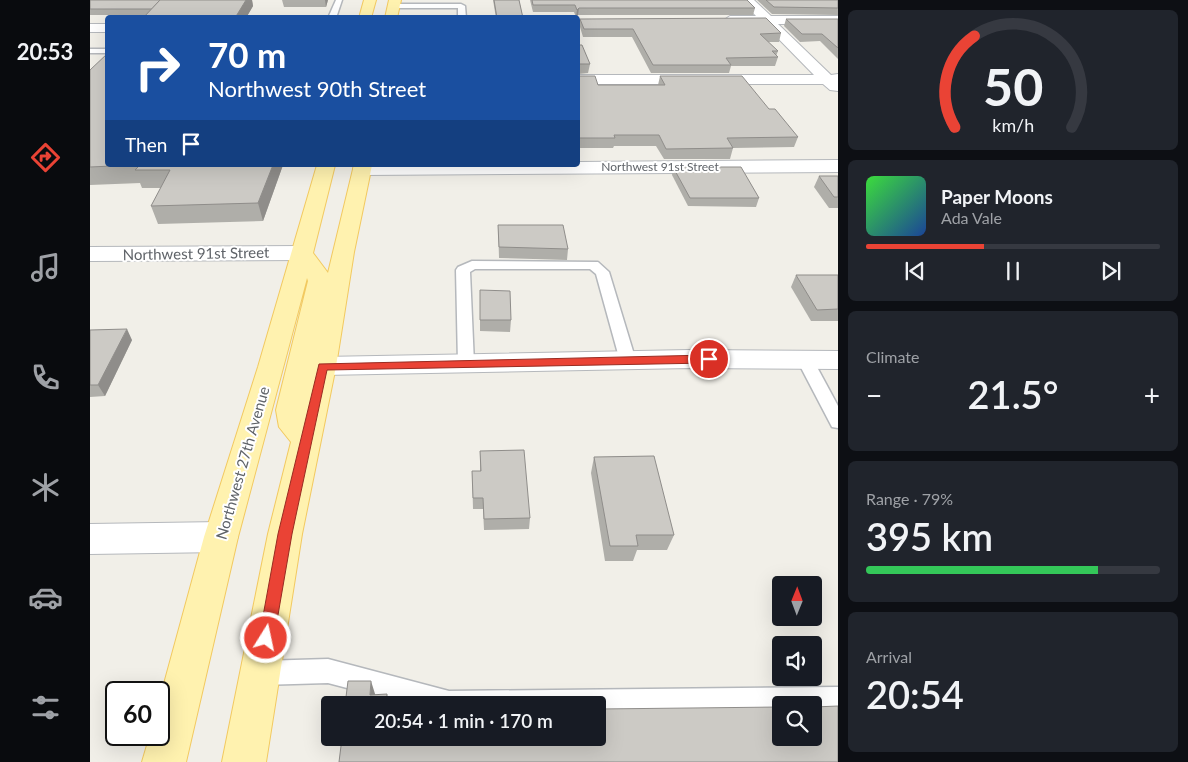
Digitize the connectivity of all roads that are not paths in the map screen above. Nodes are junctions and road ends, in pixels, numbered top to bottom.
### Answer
1 (339, 0) edge
2 (370, 0) edge
3 (747, 0) edge
4 (391, 6) edge
5 (333, 15) edge
6 (366, 15) edge
7 (462, 15) edge
8 (720, 20) edge
9 (768, 20) junction
10 (838, 20) edge
11 (90, 28) edge
12 (105, 28) edge
13 (105, 52) edge
14 (92, 54) edge
15 (580, 80) edge
16 (835, 83) edge
17 (838, 166) edge
18 (325, 167) edge
19 (362, 167) edge
20 (421, 167) edge
21 (580, 167) edge
22 (350, 223) junction
23 (302, 252) junction
24 (90, 254) edge
25 (628, 360) junction
26 (805, 360) junction
27 (838, 360) edge
28 (466, 364) junction
29 (323, 366) junction
30 (838, 422) edge
31 (306, 439) junction
32 (221, 537) junction
33 (90, 539) edge
34 (260, 672) junction
35 (838, 699) edge
36 (166, 759) edge
37 (244, 762) edge

1 - 5 lane
2 - 6 main road
3 - 9 street
4 - 7 lane
8 - 9 street
9 - 10 street
9 - 16 street
11 - 12 street
13 - 14 lane
15 - 16 street
17 - 21 street, Northwest 91st Street
18 - 23 main road, Northwest 27th Avenue
19 - 20 street, Northwest 91st Street
19 - 22 main road
22 - 23 main road
22 - 29 main road
23 - 24 street, Northwest 91st Street
23 - 31 main road
23 - 32 main road, Northwest 27th Avenue
25 - 26 street
25 - 28 street
25 - 28 lane
26 - 27 street
26 - 30 lane
28 - 29 street
29 - 31 main road
31 - 34 main road
32 - 33 street
32 - 36 main road, Northwest 27th Avenue
34 - 35 lane
34 - 37 main road

